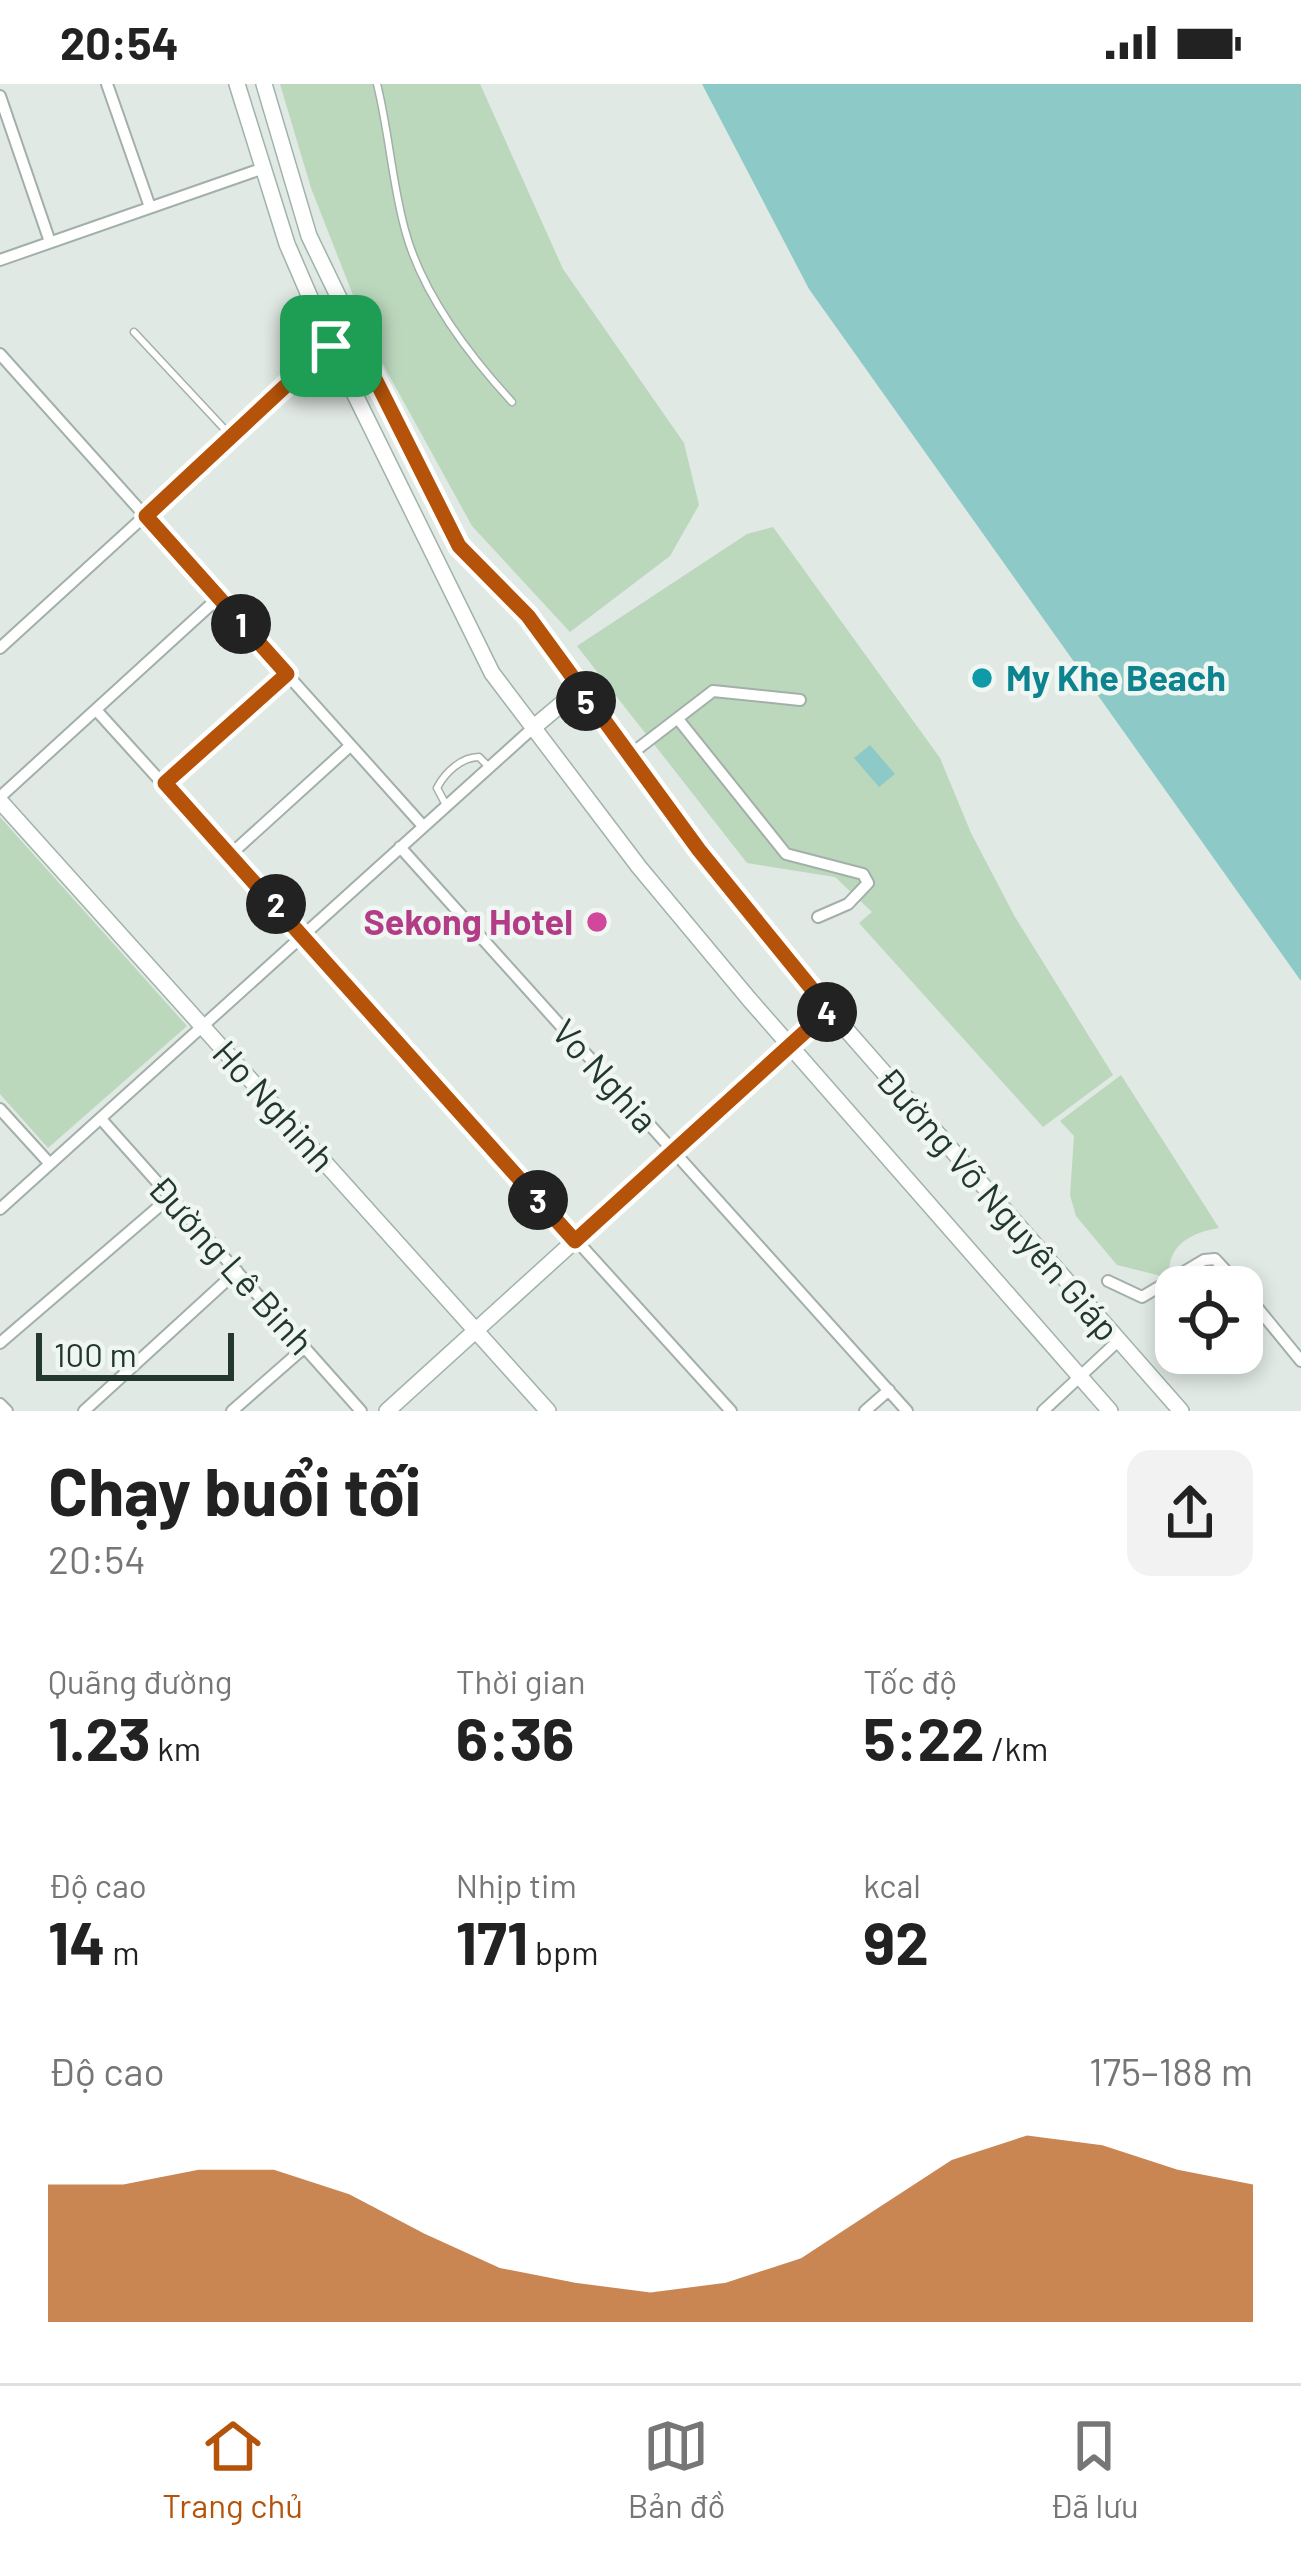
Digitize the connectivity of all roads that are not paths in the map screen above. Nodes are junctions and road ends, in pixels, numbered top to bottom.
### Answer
1 (107, 84) edge
2 (237, 84) edge
3 (264, 84) edge
4 (377, 84) edge
5 (0, 96) edge
6 (284, 162) junction
7 (262, 169) junction
8 (150, 207) junction
9 (50, 242) junction
10 (0, 260) edge
11 (134, 332) dead end
12 (353, 335) junction
13 (331, 346) junction
14 (0, 354) edge
15 (512, 402) dead end
16 (231, 436) junction
17 (146, 516) junction
18 (218, 598) junction
19 (0, 648) edge
20 (287, 674) junction
21 (578, 690) junction
22 (800, 700) dead end
23 (97, 711) junction
24 (679, 719) junction
25 (534, 727) junction
26 (350, 746) junction
27 (627, 757) junction
28 (489, 767) junction
29 (165, 783) junction
30 (0, 800) edge
31 (446, 805) junction
32 (423, 826) junction
33 (400, 847) junction
34 (231, 854) junction
35 (818, 917) dead end
36 (305, 936) junction
37 (829, 1010) junction
38 (202, 1027) junction
39 (789, 1046) junction
40 (0, 1109) edge
41 (101, 1119) junction
42 (674, 1154) junction
43 (50, 1164) junction
44 (170, 1197) junction
45 (0, 1209) edge
46 (575, 1241) junction
47 (1194, 1266) edge
48 (1221, 1266) edge
49 (237, 1270) junction
50 (1108, 1282) dead end
51 (1155, 1289) edge
52 (1263, 1315) edge
53 (476, 1330) junction
54 (1118, 1341) junction
55 (0, 1343) edge
56 (305, 1347) junction
57 (1301, 1361) edge
58 (1079, 1377) junction
59 (890, 1390) junction
60 (0, 1404) edge
61 (7, 1411) edge
62 (84, 1411) edge
63 (232, 1411) edge
64 (361, 1411) edge
65 (387, 1411) edge
66 (548, 1411) edge
67 (731, 1411) edge
68 (866, 1411) edge
69 (907, 1411) edge
70 (1043, 1411) edge
71 (1109, 1411) edge
72 (1181, 1411) edge

1 - 8 street
2 - 7 main road, Đường Võ Nguyên Giáp
3 - 6 main road, Đường Võ Nguyên Giáp
4 - 15 lane
5 - 9 street
6 - 7 main road
6 - 12 main road, Đường Võ Nguyên Giáp
7 - 8 street
7 - 13 main road, Đường Võ Nguyên Giáp
8 - 9 street
9 - 10 street
11 - 16 lane
12 - 13 main road
12 - 21 main road, Đường Võ Nguyên Giáp
13 - 16 street
13 - 25 main road, Đường Võ Nguyên Giáp
14 - 17 street
16 - 17 street
17 - 18 street
17 - 19 street
18 - 20 street
18 - 23 street
20 - 26 street
20 - 29 street
21 - 25 main road
21 - 27 main road, Đường Võ Nguyên Giáp
22 - 24 street
23 - 29 street
23 - 30 street
24 - 27 street
24 - 35 street
25 - 28 street
25 - 39 main road, Đường Võ Nguyên Giáp
26 - 32 street
26 - 34 street
27 - 37 main road, Đường Võ Nguyên Giáp
28 - 31 street
28 - 31 lane
29 - 34 street
30 - 38 main road, Ho Nghinh
31 - 32 street
32 - 33 street
33 - 36 street
33 - 42 street, Vo Nghia
34 - 36 street
36 - 38 street
36 - 46 street
37 - 39 main road
37 - 54 main road, Đường Võ Nguyên Giáp
38 - 41 street
38 - 53 main road, Ho Nghinh
39 - 42 main road
39 - 58 main road, Đường Võ Nguyên Giáp
40 - 43 street
41 - 43 street
41 - 44 street, Đường Lê Binh
42 - 46 main road
42 - 59 street, Vo Nghia
43 - 45 street
44 - 49 street, Đường Lê Binh
44 - 55 street
46 - 53 main road
46 - 67 street
47 - 48 street
49 - 56 street, Đường Lê Binh
49 - 62 street
50 - 51 street
52 - 57 street
53 - 65 main road
53 - 66 main road, Ho Nghinh
54 - 58 street
54 - 72 main road, Đường Võ Nguyên Giáp
56 - 63 street
56 - 64 street, Đường Lê Binh
58 - 70 street
58 - 71 main road, Đường Võ Nguyên Giáp
59 - 68 street
59 - 69 street, Vo Nghia
60 - 61 street

